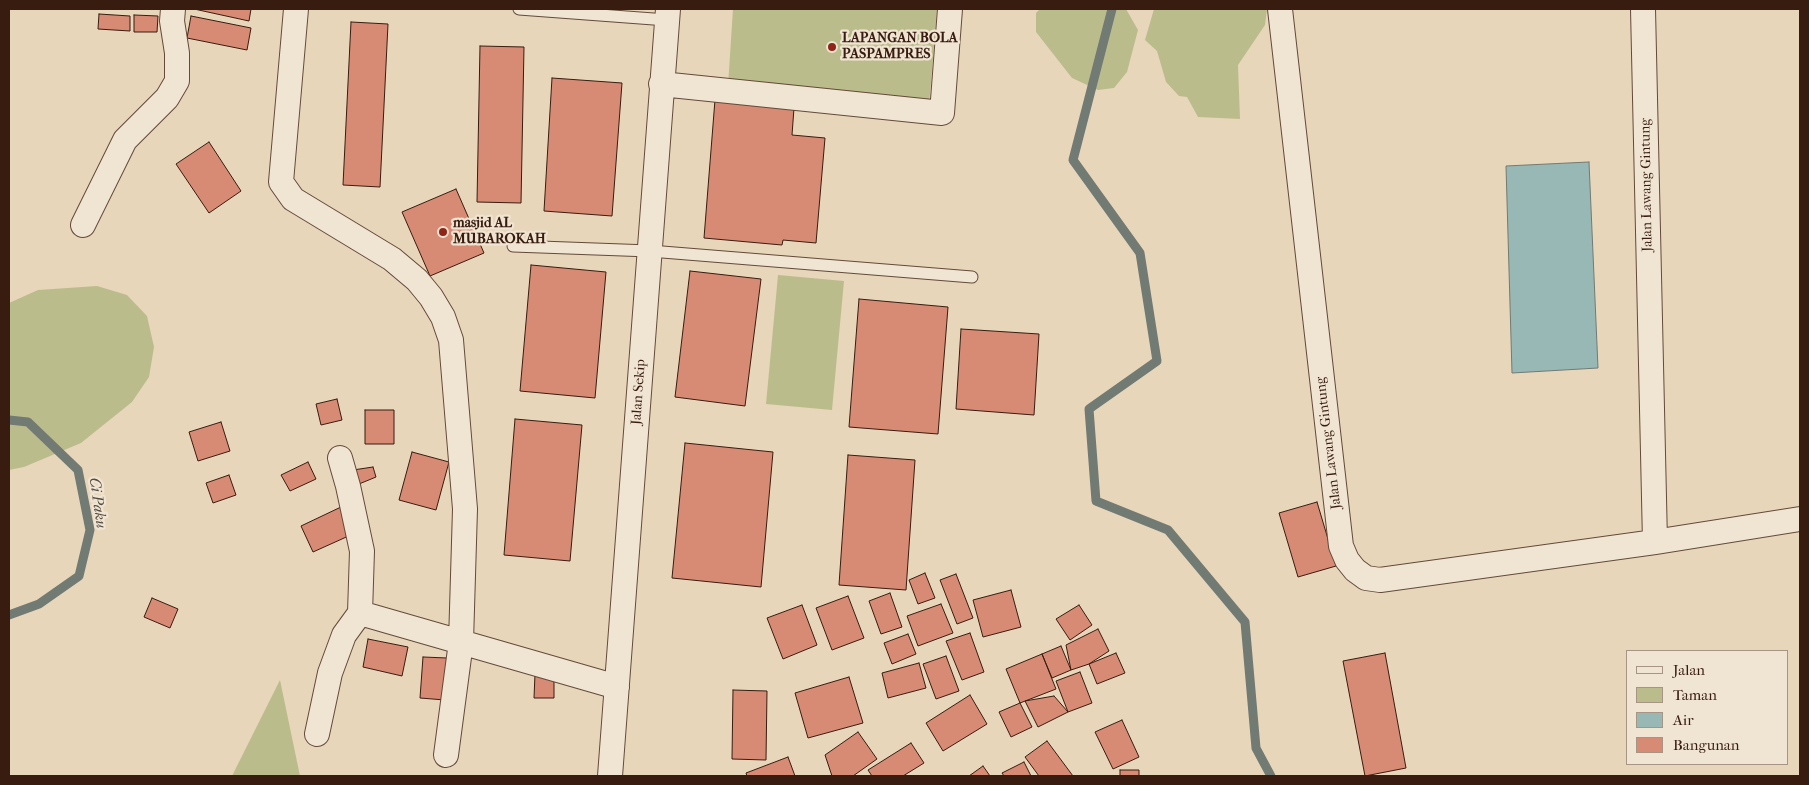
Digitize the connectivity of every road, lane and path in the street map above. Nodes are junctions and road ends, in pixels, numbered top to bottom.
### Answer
1 (173, 9) edge
2 (296, 9) edge
3 (520, 9) edge
4 (950, 9) edge
5 (1280, 9) edge
6 (1643, 9) edge
7 (667, 14) edge
8 (661, 84) junction
9 (83, 225) dead end
10 (513, 246) dead end
11 (650, 251) junction
12 (972, 277) dead end
13 (340, 458) dead end
14 (1800, 519) edge
15 (1655, 542) junction
16 (360, 613) junction
17 (461, 642) junction
18 (617, 686) junction
19 (317, 734) dead end
20 (446, 755) dead end
21 (610, 776) edge

1 - 9 street
2 - 17 street
3 - 7 lane
4 - 8 street
5 - 15 street, Jalan Lawang Gintung
6 - 15 street, Jalan Lawang Gintung
7 - 8 street, Jalan Sekip
8 - 11 street, Jalan Sekip
10 - 11 lane
11 - 12 lane
11 - 18 street, Jalan Sekip
13 - 16 street
14 - 15 street, Jalan Lawang Gintung
16 - 17 street
16 - 19 street
17 - 18 street
17 - 20 street
18 - 21 street, Jalan Sekip

